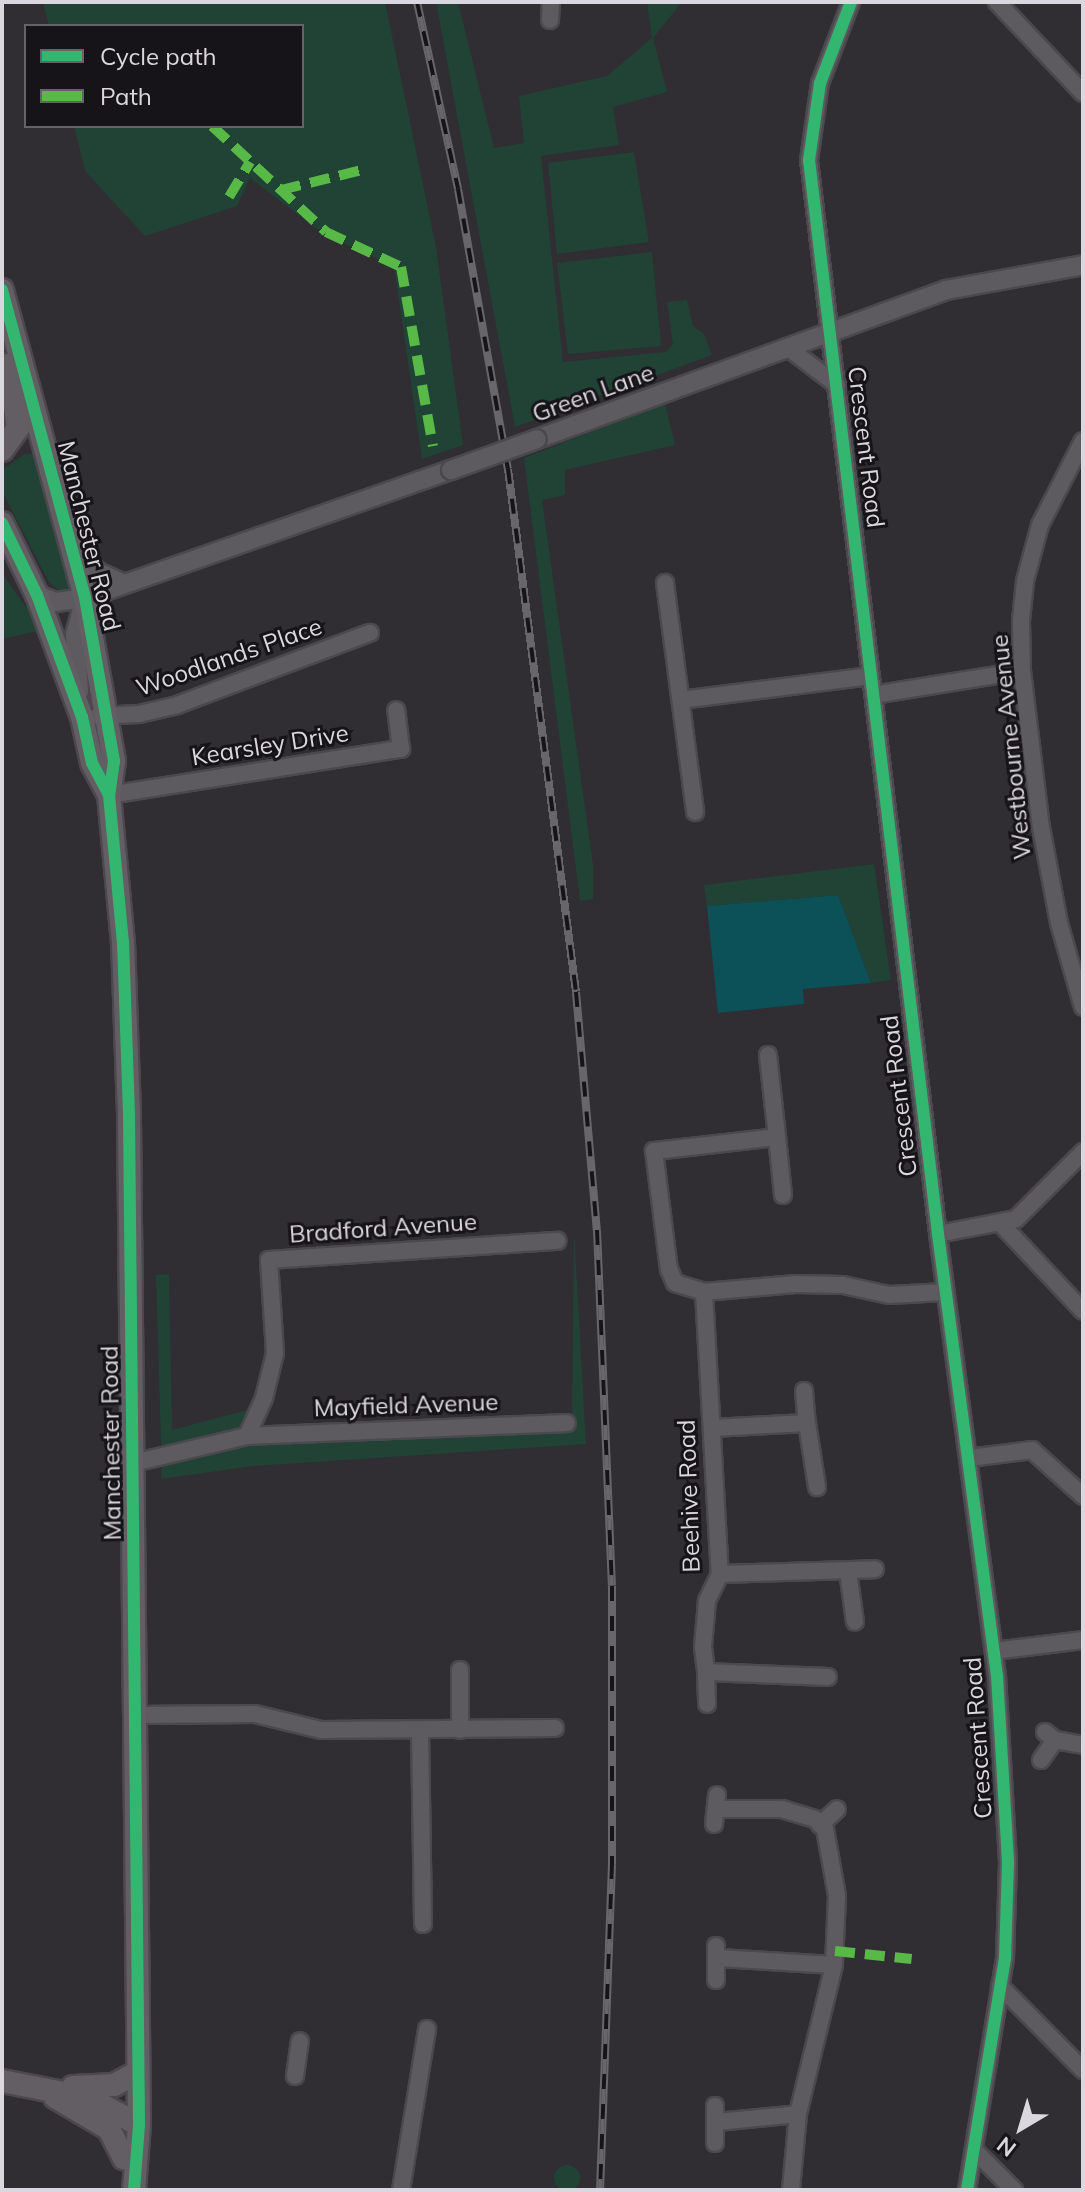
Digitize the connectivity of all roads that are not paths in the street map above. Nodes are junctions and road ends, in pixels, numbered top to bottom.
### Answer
1 (551, 2) edge
2 (851, 2) edge
3 (997, 2) edge
4 (550, 20) dead end
5 (1083, 92) edge
6 (1083, 265) edge
7 (2, 290) edge
8 (2, 320) edge
9 (829, 333) junction
10 (787, 347) junction
11 (837, 385) junction
12 (1083, 441) edge
13 (2, 450) edge
14 (2, 523) edge
15 (71, 548) junction
16 (665, 583) dead end
17 (124, 584) junction
18 (37, 595) junction
19 (85, 598) junction
20 (338, 626) dead end
21 (370, 633) dead end
22 (344, 644) junction
23 (1022, 671) junction
24 (870, 676) junction
25 (873, 695) junction
26 (681, 700) junction
27 (396, 710) dead end
28 (107, 716) junction
29 (82, 717) junction
30 (109, 795) junction
31 (675, 799) dead end
32 (1083, 1007) edge
33 (768, 1055) dead end
34 (777, 1137) junction
35 (1083, 1152) edge
36 (783, 1195) dead end
37 (1002, 1225) junction
38 (938, 1234) junction
39 (557, 1241) dead end
40 (704, 1292) junction
41 (946, 1292) junction
42 (1083, 1311) edge
43 (804, 1391) dead end
44 (567, 1423) dead end
45 (807, 1423) junction
46 (712, 1428) junction
47 (247, 1436) junction
48 (969, 1458) junction
49 (133, 1463) junction
50 (817, 1487) dead end
51 (1083, 1496) edge
52 (875, 1569) dead end
53 (848, 1571) junction
54 (720, 1574) junction
55 (855, 1622) dead end
56 (1083, 1640) edge
57 (994, 1651) junction
58 (460, 1670) dead end
59 (706, 1672) junction
60 (828, 1677) dead end
61 (707, 1704) dead end
62 (135, 1715) junction
63 (555, 1728) dead end
64 (460, 1730) junction
65 (420, 1731) junction
66 (1083, 1745) edge
67 (1041, 1760) dead end
68 (717, 1809) dead end
69 (837, 1809) dead end
70 (820, 1825) junction
71 (423, 1924) dead end
72 (834, 1965) junction
73 (716, 1980) dead end
74 (1000, 1986) junction
75 (427, 2029) dead end
76 (300, 2041) dead end
77 (1083, 2070) edge
78 (295, 2076) dead end
79 (2, 2081) edge
80 (136, 2082) junction
81 (36, 2087) junction
82 (798, 2114) junction
83 (134, 2122) junction
84 (715, 2143) dead end
85 (976, 2152) junction
86 (124, 2158) junction
87 (124, 2190) edge
88 (134, 2190) edge
89 (401, 2190) edge
90 (791, 2190) edge
91 (967, 2190) edge
92 (1014, 2190) edge

1 - 4 street
2 - 9 street, Crescent Road
3 - 5 street
6 - 9 street, Green Lane
7 - 15 main road, Manchester Road
8 - 13 main road
9 - 10 street, Green Lane
9 - 11 street, Crescent Road
10 - 11 street, Crescent Road
10 - 17 street, Green Lane, bridge
11 - 24 street, Crescent Road
12 - 23 street, Westbourne Avenue
14 - 18 main road, Manchester Road
15 - 17 street
15 - 19 main road, Manchester Road
16 - 26 street
17 - 19 street, Green Lane
18 - 19 street, Green Lane
18 - 29 main road, Manchester Road
19 - 28 main road, Manchester Road
19 - 29 street
20 - 22 street, Woodlands Place
21 - 22 street, Woodlands Place
22 - 28 street, Woodlands Place
23 - 25 street
23 - 32 street, Westbourne Avenue
24 - 25 street, Crescent Road
24 - 26 street
25 - 38 street, Crescent Road
26 - 31 street
27 - 30 street, Kearsley Drive
28 - 29 street, Woodlands Place
28 - 30 main road, Manchester Road
29 - 30 main road, Manchester Road
30 - 49 main road, Manchester Road
33 - 34 street
34 - 36 street
34 - 40 street
35 - 37 street
37 - 38 street
37 - 42 street
38 - 41 street, Crescent Road
39 - 47 street, Bradford Avenue
40 - 41 street
40 - 46 street, Beehive Road
41 - 48 street, Crescent Road
43 - 45 street
44 - 47 street, Mayfield Avenue
45 - 46 street
45 - 50 street
46 - 54 street, Beehive Road
47 - 49 street
48 - 51 street
48 - 57 street, Crescent Road
49 - 62 main road, Manchester Road
52 - 53 street
53 - 54 street
53 - 55 street
54 - 59 street, Beehive Road
56 - 57 street
57 - 74 street, Crescent Road
58 - 64 street
59 - 60 street
59 - 61 street, Beehive Road
62 - 65 street
62 - 80 main road, Manchester Road
63 - 64 street
64 - 65 street
65 - 71 street
66 - 67 street
68 - 70 street
69 - 70 street
70 - 72 street
72 - 73 street
72 - 82 street
74 - 77 street
74 - 85 street, Crescent Road
75 - 89 street
76 - 78 street
79 - 81 main road
80 - 81 main road
80 - 83 main road, Manchester Road
81 - 83 main road
81 - 86 main road
82 - 84 street
82 - 90 street
83 - 86 main road, Manchester Road
83 - 88 main road, Manchester Road
85 - 91 street, Crescent Road
85 - 92 street
86 - 87 main road, Manchester Road

